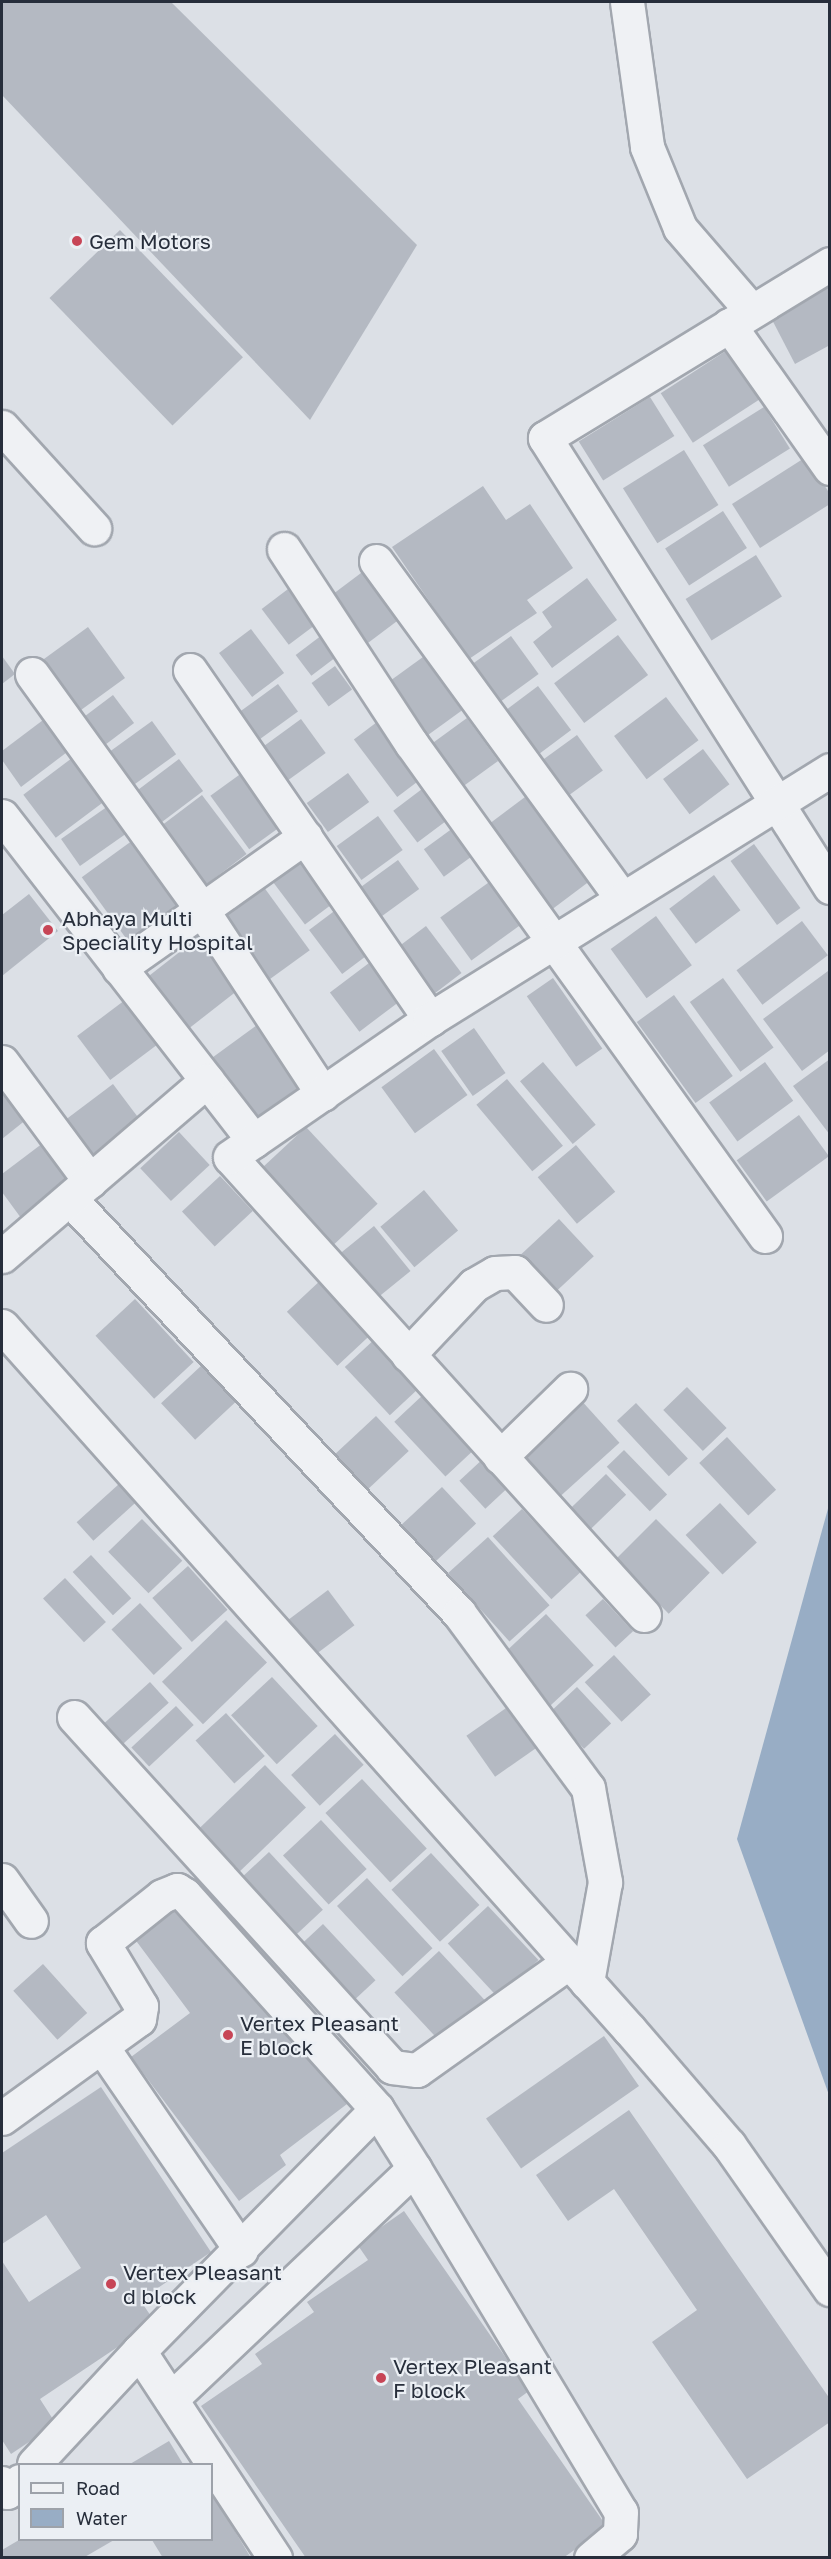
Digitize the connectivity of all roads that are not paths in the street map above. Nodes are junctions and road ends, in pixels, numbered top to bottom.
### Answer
1 (627, 2) edge
2 (830, 264) edge
3 (740, 317) junction
4 (2, 427) edge
5 (830, 468) edge
6 (94, 528) dead end
7 (284, 549) dead end
8 (376, 561) dead end
9 (190, 670) dead end
10 (32, 674) dead end
11 (830, 770) edge
12 (772, 801) junction
13 (2, 816) edge
14 (305, 837) junction
15 (830, 887) edge
16 (622, 898) junction
17 (202, 910) junction
18 (554, 941) junction
19 (119, 968) junction
20 (430, 1019) junction
21 (2, 1062) edge
22 (207, 1080) junction
23 (323, 1094) junction
24 (254, 1141) junction
25 (80, 1190) junction
26 (765, 1236) dead end
27 (2, 1256) edge
28 (546, 1305) dead end
29 (2, 1326) edge
30 (408, 1355) junction
31 (570, 1389) dead end
32 (500, 1457) junction
33 (644, 1616) dead end
34 (74, 1717) dead end
35 (2, 1880) edge
36 (32, 1921) dead end
37 (578, 1972) junction
38 (102, 2047) junction
39 (377, 2109) junction
40 (2, 2118) edge
41 (414, 2168) junction
42 (240, 2250) junction
43 (830, 2289) edge
44 (139, 2352) junction
45 (171, 2399) junction
46 (35, 2463) edge
47 (213, 2463) edge
48 (213, 2463) edge
49 (275, 2558) edge
50 (591, 2558) edge

1 - 3 street
2 - 3 street
3 - 5 street
3 - 12 street
4 - 6 street
7 - 18 street
8 - 16 street
9 - 14 street
10 - 17 street
11 - 12 street
12 - 15 street
12 - 16 street
13 - 19 street
14 - 17 street
14 - 20 street
16 - 18 street
17 - 19 street
17 - 23 street
18 - 20 street
18 - 26 street
19 - 22 street
20 - 23 street
21 - 25 street
22 - 24 street
22 - 25 street
23 - 24 street
24 - 30 street
25 - 27 street
25 - 37 street
28 - 30 street
29 - 37 street
30 - 32 street
31 - 32 street
32 - 33 street
34 - 37 street
35 - 36 street
37 - 43 street
38 - 39 street
38 - 40 street
38 - 42 street
39 - 41 street
39 - 42 street
41 - 45 street
41 - 50 street
42 - 44 street
44 - 45 street
44 - 46 street
45 - 47 street
48 - 49 street

